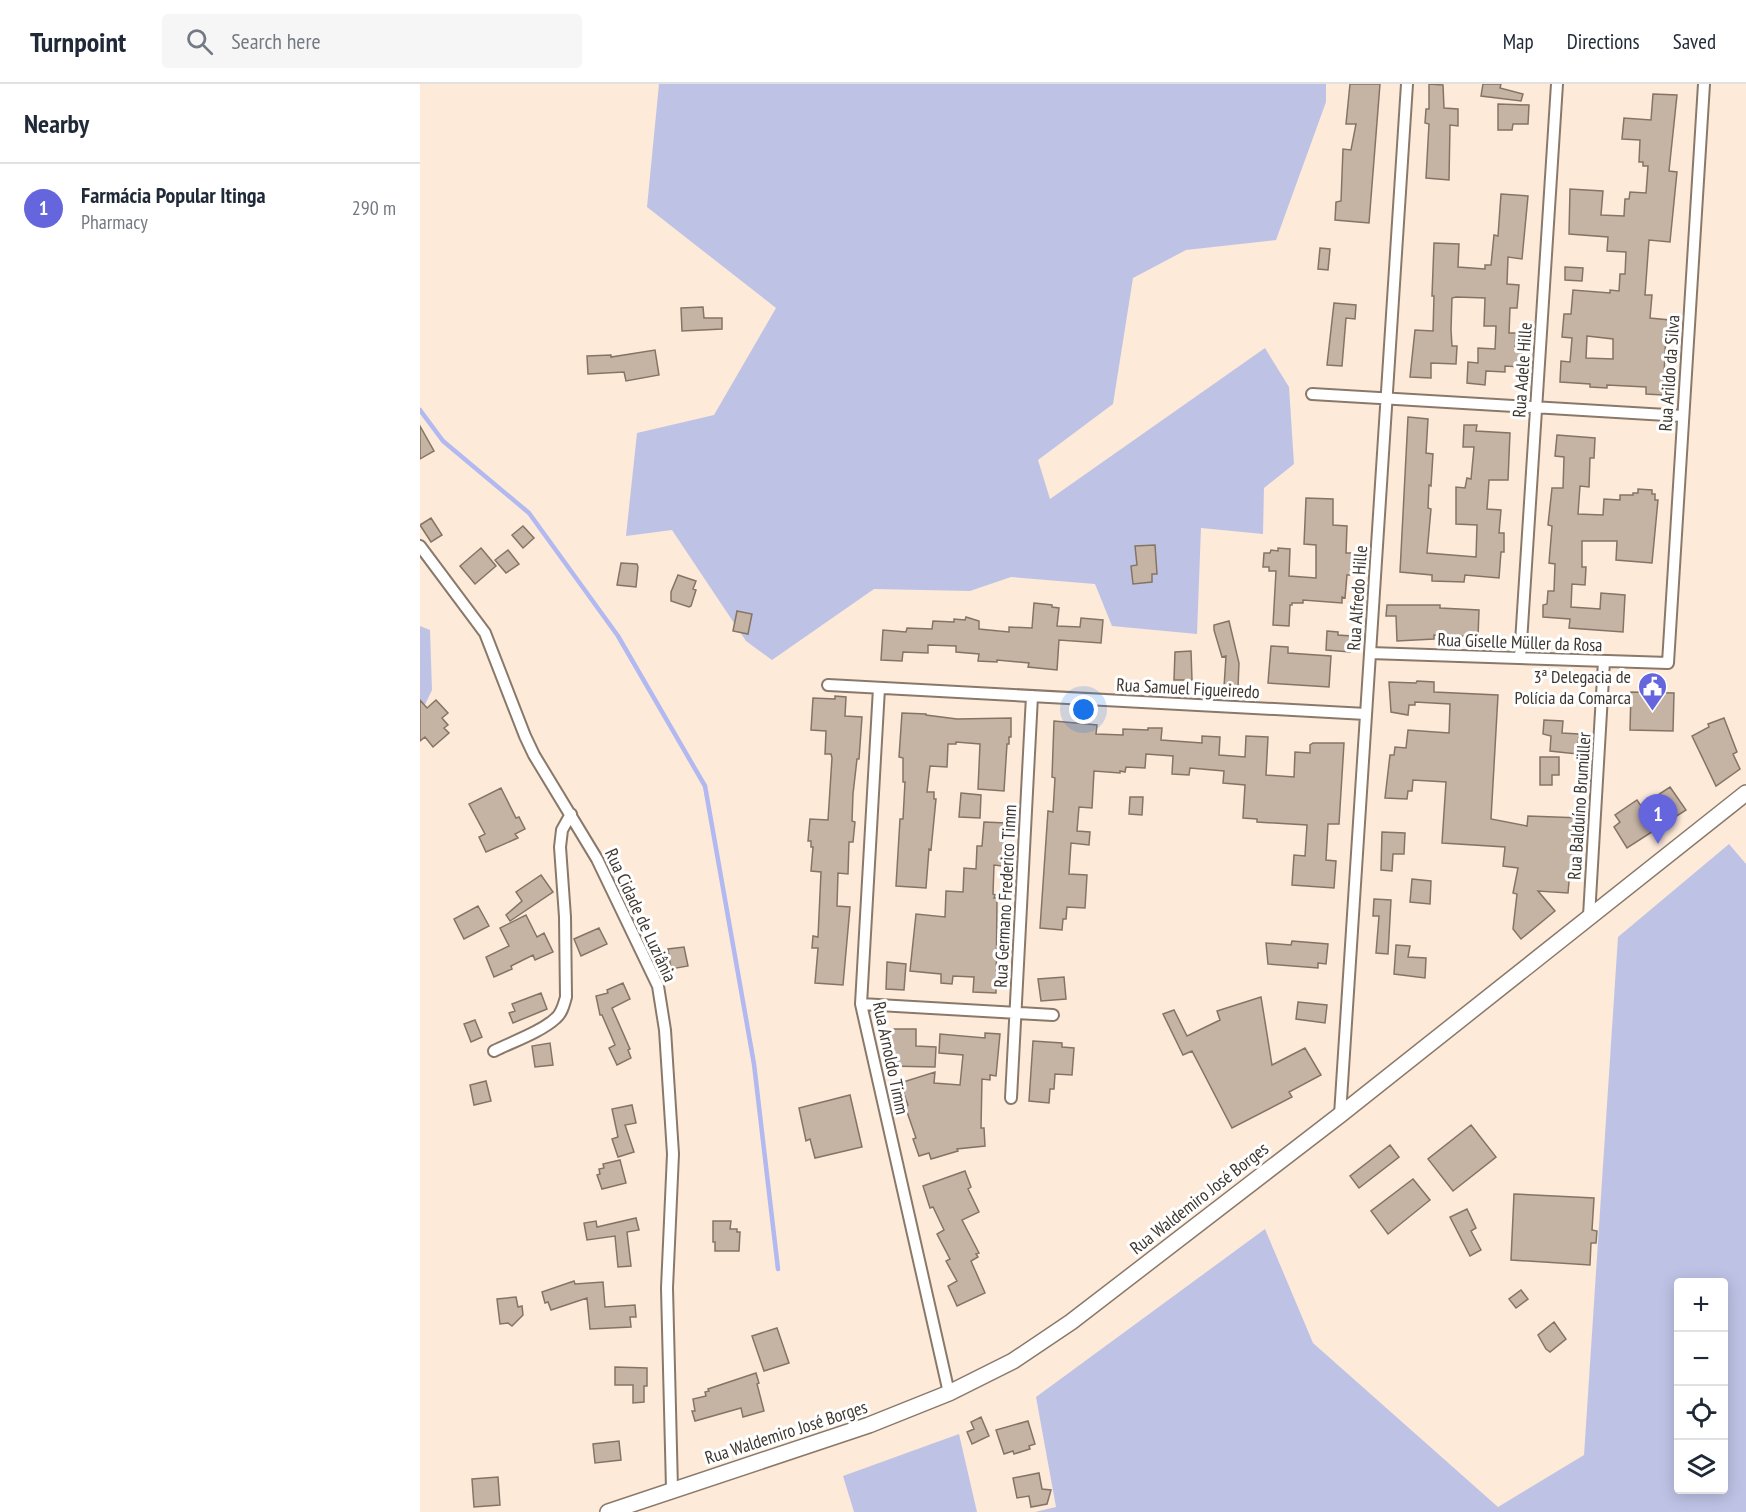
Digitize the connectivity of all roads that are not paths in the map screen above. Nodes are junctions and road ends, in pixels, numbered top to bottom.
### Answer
1 (1407, 84) edge
2 (1557, 84) edge
3 (1704, 84) edge
4 (1312, 394) dead end
5 (1387, 398) junction
6 (1536, 407) junction
7 (1683, 416) junction
8 (420, 546) edge
9 (1370, 653) junction
10 (1520, 658) junction
11 (1604, 661) junction
12 (1668, 663) joint
13 (828, 685) dead end
14 (879, 688) junction
15 (1032, 696) junction
16 (1366, 714) junction
17 (1746, 793) edge
18 (571, 813) junction
19 (1588, 916) junction
20 (861, 1004) junction
21 (1015, 1013) junction
22 (1053, 1016) dead end
23 (494, 1051) dead end
24 (1011, 1098) dead end
25 (1340, 1115) junction
26 (949, 1393) junction
27 (672, 1490) junction
28 (612, 1511) edge

1 - 5 street, Rua Alfredo Hille
2 - 6 street, Rua Adele Hille
3 - 7 street, Rua Arildo da Silva
4 - 5 street
5 - 6 street
5 - 9 street, Rua Alfredo Hille
6 - 7 street
6 - 10 street, Rua Adele Hille
7 - 12 street, Rua Arildo da Silva
8 - 18 street, Rua Cidade de Luziânia
9 - 10 street, Rua Giselle Müller da Rosa
9 - 16 street, Rua Alfredo Hille
10 - 11 street, Rua Giselle Müller da Rosa
11 - 12 street, Rua Giselle Müller da Rosa
11 - 19 street, Rua Balduíno Brumüller
13 - 14 street, Rua Samuel Figueiredo
14 - 15 street, Rua Samuel Figueiredo
14 - 20 street, Rua Arnoldo Timm
15 - 16 street, Rua Samuel Figueiredo
15 - 21 street, Rua Germano Frederico Timm
16 - 25 street, Rua Alfredo Hille
17 - 19 main road, Rua Waldemiro José Borges
18 - 23 street
18 - 27 street, Rua Cidade de Luziânia
19 - 25 main road, Rua Waldemiro José Borges
20 - 21 street
20 - 26 street, Rua Arnoldo Timm
21 - 22 street
21 - 24 street, Rua Germano Frederico Timm
25 - 26 main road, Rua Waldemiro José Borges
26 - 27 main road, Rua Waldemiro José Borges
27 - 28 main road, Rua Waldemiro José Borges

